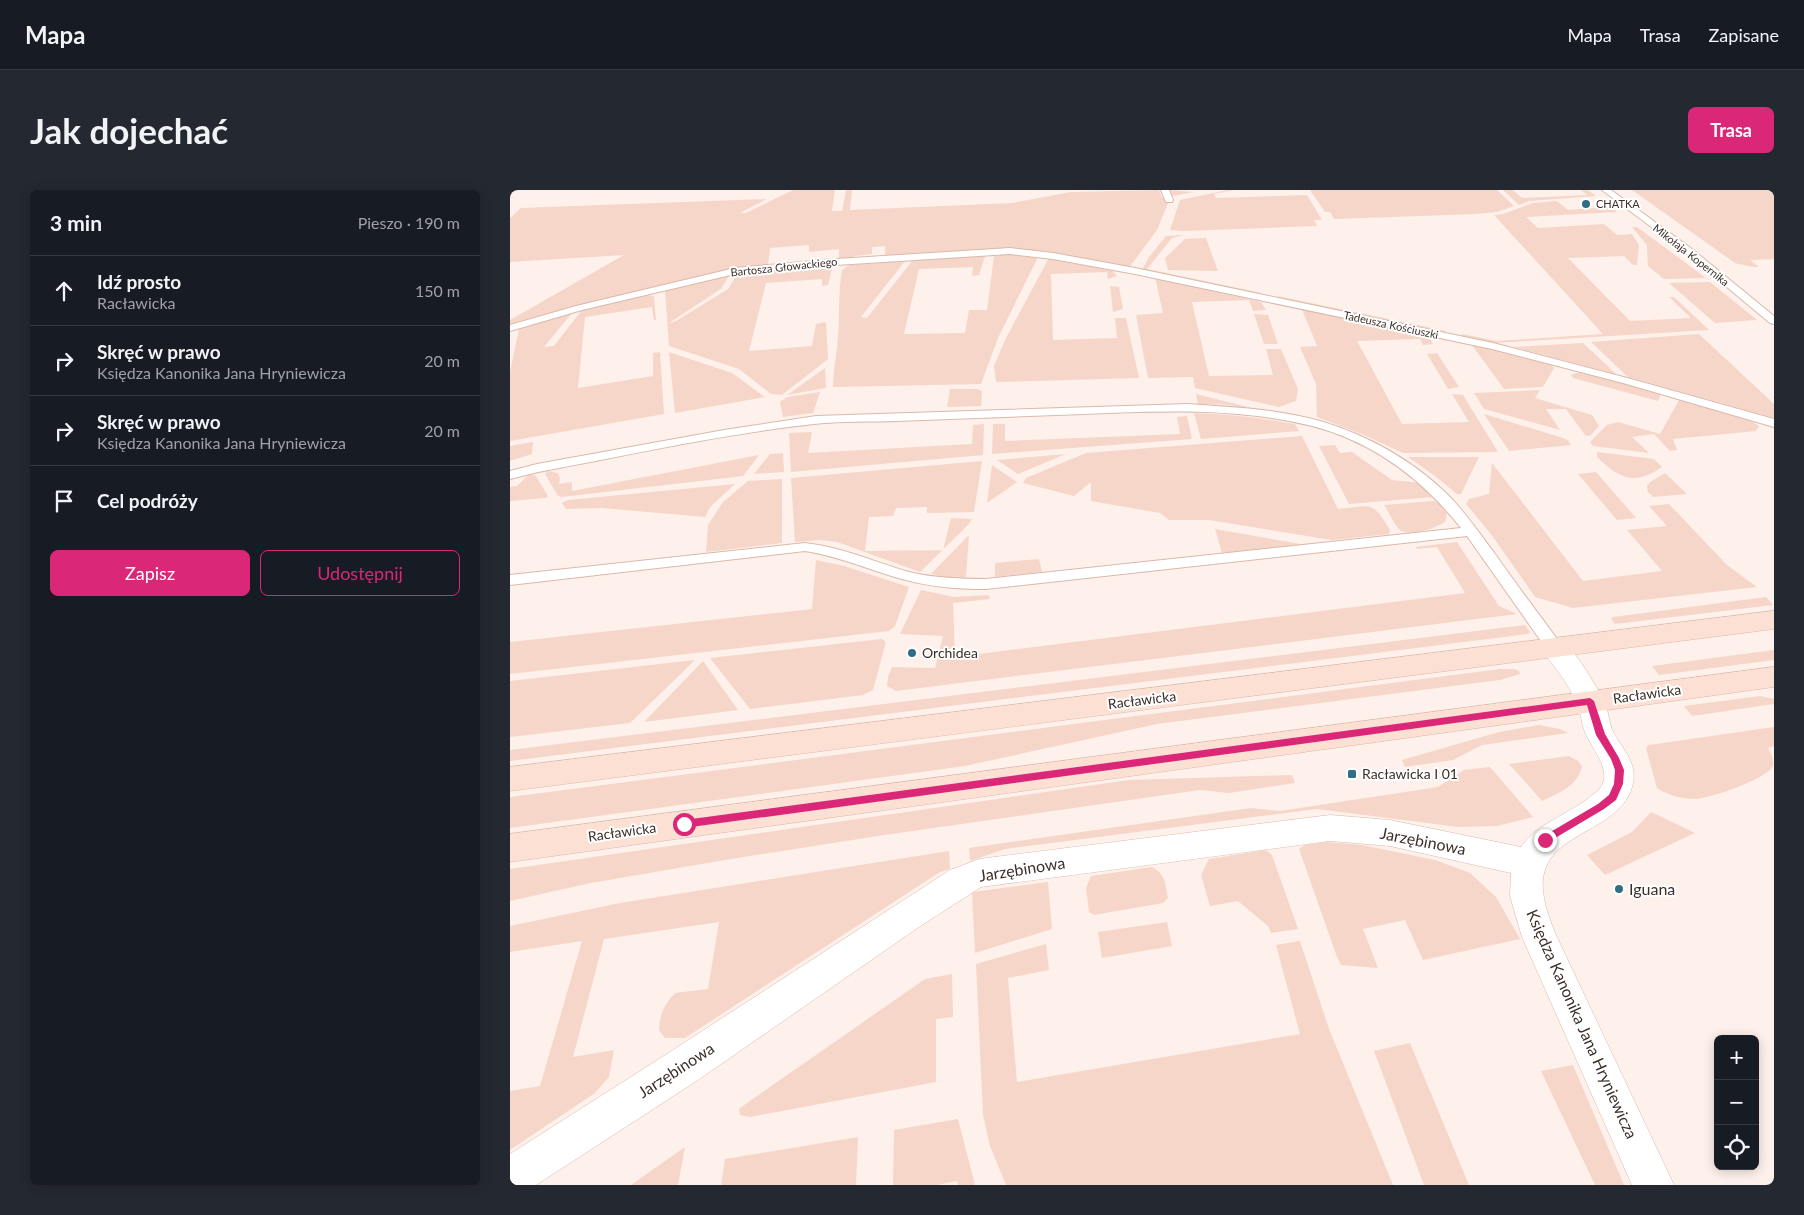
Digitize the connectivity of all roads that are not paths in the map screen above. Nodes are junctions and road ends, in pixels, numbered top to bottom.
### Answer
1 (1165, 190) edge
2 (1606, 190) edge
3 (1169, 200) dead end
4 (1004, 250) joint
5 (1774, 321) edge
6 (510, 328) edge
7 (1774, 423) edge
8 (510, 474) edge
9 (1471, 531) junction
10 (510, 580) edge
11 (1774, 620) edge
12 (1554, 647) junction
13 (1774, 677) edge
14 (1590, 701) junction
15 (510, 779) edge
16 (510, 848) edge
17 (1528, 863) junction
18 (510, 1178) edge
19 (1653, 1185) edge

1 - 3 lane
2 - 5 lane, Mikołaja Kopernika
4 - 6 lane, Bartosza Głowackiego
4 - 7 lane, Tadeusza Kościuszki
8 - 9 lane
9 - 10 lane
9 - 12 lane
11 - 12 street, Racławicka
12 - 14 street
12 - 15 street, Racławicka
13 - 14 street, Racławicka
14 - 16 street, Racławicka
14 - 17 street
17 - 18 street, Jarzębinowa
17 - 19 street, Księdza Kanonika Jana Hryniewicza

